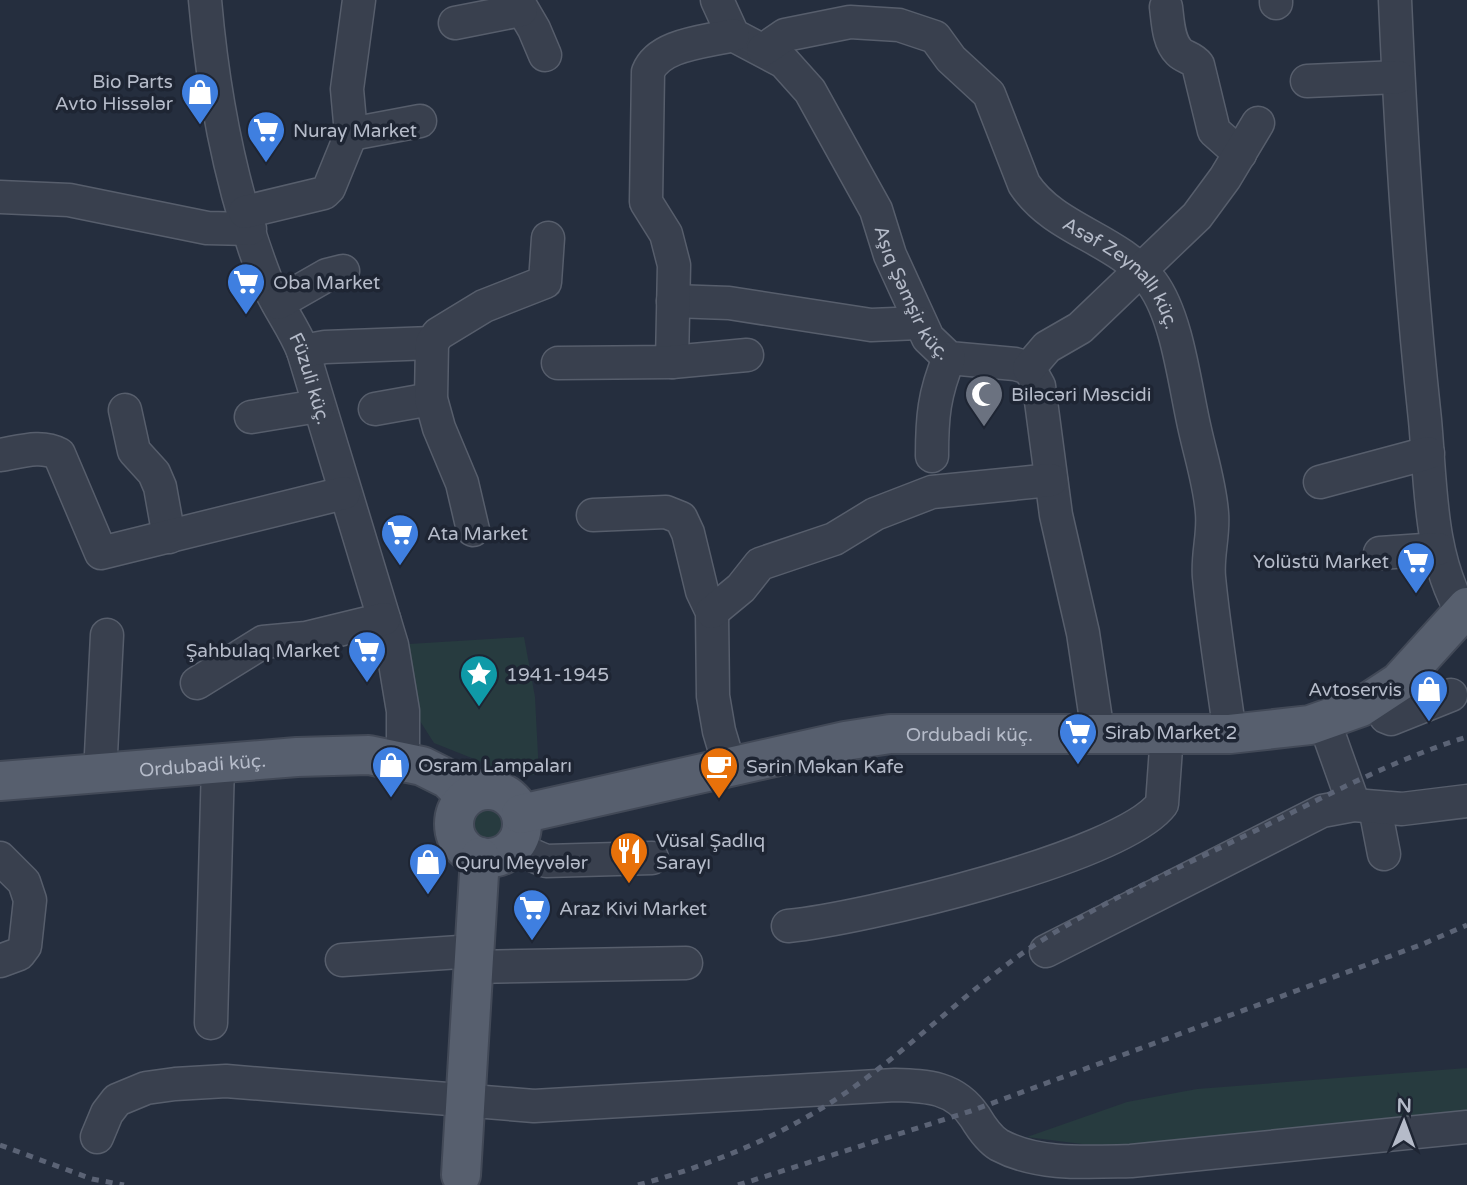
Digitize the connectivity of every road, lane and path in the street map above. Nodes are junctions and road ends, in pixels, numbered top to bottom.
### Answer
1 (205, 0) edge
2 (359, 0) edge
3 (718, 0) edge
4 (1395, 0) edge
5 (519, 5) edge
6 (1166, 7) dead end
7 (455, 23) dead end
8 (733, 35) junction
9 (764, 50) junction
10 (545, 55) dead end
11 (1398, 77) junction
12 (1307, 81) dead end
13 (420, 121) dead end
14 (1258, 123) dead end
15 (351, 134) junction
16 (1240, 154) junction
17 (0, 197) edge
18 (248, 220) junction
19 (548, 238) dead end
20 (343, 271) dead end
21 (1141, 271) junction
22 (673, 300) junction
23 (278, 303) junction
24 (919, 323) junction
25 (432, 343) junction
26 (303, 351) junction
27 (747, 355) dead end
28 (949, 358) junction
29 (672, 362) junction
30 (558, 363) dead end
31 (1029, 368) junction
32 (430, 399) junction
33 (318, 406) junction
34 (375, 409) dead end
35 (124, 410) dead end
36 (251, 417) dead end
37 (1428, 453) junction
38 (0, 455) edge
39 (932, 456) dead end
40 (1051, 480) junction
41 (1320, 482) dead end
42 (344, 493) junction
43 (593, 515) dead end
44 (473, 530) dead end
45 (169, 537) junction
46 (1438, 549) junction
47 (1380, 553) dead end
48 (1465, 610) edge
49 (712, 612) junction
50 (384, 620) junction
51 (107, 635) dead end
52 (197, 682) dead end
53 (1451, 695) dead end
54 (1378, 697) junction
55 (1324, 721) junction
56 (1098, 733) junction
57 (1167, 734) junction
58 (1230, 734) junction
59 (403, 760) junction
60 (218, 764) junction
61 (730, 768) junction
62 (100, 774) junction
63 (0, 781) edge
64 (466, 797) junction
65 (1467, 801) edge
66 (1364, 806) junction
67 (505, 839) junction
68 (1384, 854) dead end
69 (0, 858) edge
70 (652, 859) dead end
71 (788, 926) dead end
72 (1046, 951) dead end
73 (474, 959) junction
74 (342, 960) dead end
75 (0, 961) edge
76 (686, 963) dead end
77 (211, 1023) dead end
78 (467, 1101) junction
79 (1467, 1127) edge
80 (97, 1137) dead end
81 (461, 1175) dead end

1 - 18 street, Füzuli küç.
2 - 15 street
3 - 8 street
4 - 11 street
5 - 7 street
5 - 10 street
6 - 16 street
8 - 9 street, Aşıq Şəmşir küç.
8 - 22 street
9 - 21 street, Asəf Zeynallı küç.
9 - 24 street, Aşıq Şəmşir küç.
11 - 12 street
11 - 37 street
13 - 15 street
14 - 16 street
15 - 18 street
16 - 21 street
17 - 18 street
18 - 23 street, Füzuli küç.
19 - 25 street
20 - 23 street
21 - 31 street
21 - 58 street, Asəf Zeynallı küç.
22 - 24 street
22 - 29 street
23 - 26 street, Füzuli küç.
24 - 28 street, Aşıq Şəmşir küç.
25 - 26 street
25 - 32 street
26 - 33 street, Füzuli küç.
27 - 29 street
28 - 31 street, Aşıq Şəmşir küç.
28 - 39 street
29 - 30 street
31 - 40 street
32 - 34 street
32 - 44 street
33 - 36 street
33 - 42 street, Füzuli küç.
35 - 45 street
37 - 41 street
37 - 46 street
38 - 45 street
40 - 49 street
40 - 56 street
42 - 45 street
42 - 50 street, Füzuli küç.
43 - 49 street
46 - 47 street
46 - 48 street
48 - 54 main road, Ordubadi küç.
49 - 61 street
50 - 52 street
50 - 59 street, Füzuli küç.
51 - 62 street
53 - 54 street
54 - 55 main road, Ordubadi küç.
55 - 58 main road, Ordubadi küç.
55 - 66 street
56 - 57 main road, Ordubadi küç.
56 - 61 main road, Ordubadi küç.
57 - 58 main road, Ordubadi küç.
57 - 71 street
59 - 60 main road, Ordubadi küç.
59 - 64 main road, Ordubadi küç.
60 - 62 main road, Ordubadi küç.
60 - 77 street
61 - 67 main road, Ordubadi küç.
62 - 63 main road, Ordubadi küç.
64 - 67 main road
64 - 67 main road
65 - 66 street
66 - 68 street
66 - 72 street
67 - 70 street
67 - 73 main road
69 - 75 street
73 - 74 street
73 - 76 street
73 - 78 main road
78 - 79 street
78 - 80 street
78 - 81 main road

